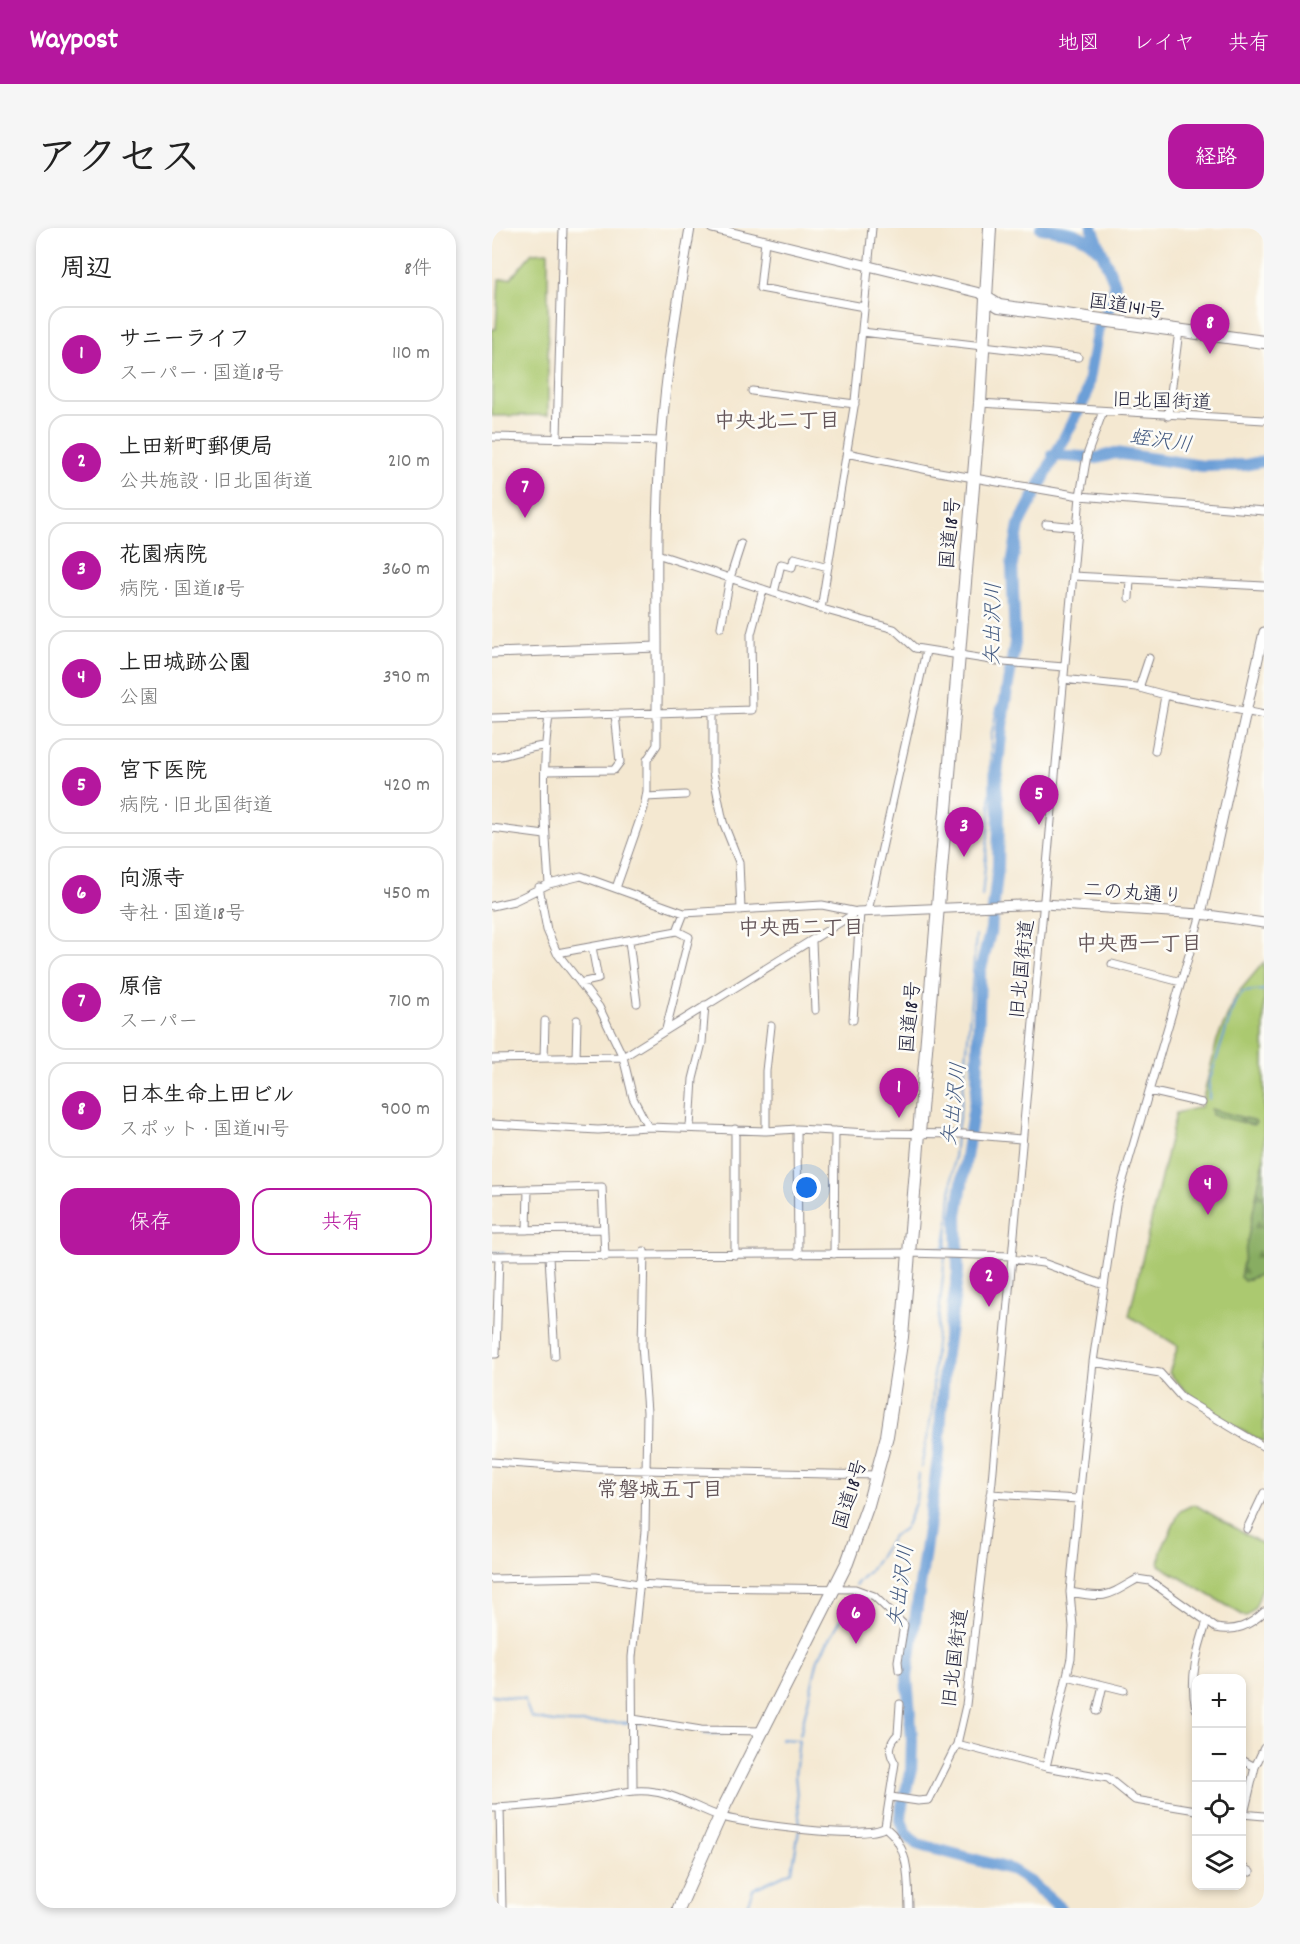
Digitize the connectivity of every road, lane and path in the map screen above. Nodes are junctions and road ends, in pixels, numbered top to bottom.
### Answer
1 (563, 228) edge
2 (690, 228) edge
3 (712, 228) edge
4 (872, 228) edge
5 (990, 228) edge
6 (765, 241) junction
7 (868, 266) junction
8 (988, 299) junction
9 (864, 307) junction
10 (1179, 331) junction
11 (862, 332) junction
12 (1264, 342) edge
13 (984, 346) junction
14 (1078, 357) dead end
15 (752, 391) dead end
16 (855, 404) junction
17 (980, 404) junction
18 (1103, 411) junction
19 (1168, 416) junction
20 (1264, 420) edge
21 (492, 437) edge
22 (557, 437) junction
23 (661, 441) junction
24 (847, 453) junction
25 (973, 477) junction
26 (1080, 496) junction
27 (1264, 511) edge
28 (1046, 525) dead end
29 (1077, 527) junction
30 (741, 544) dead end
31 (657, 554) junction
32 (828, 567) junction
33 (1073, 576) junction
34 (730, 578) junction
35 (1130, 579) junction
36 (1264, 586) edge
37 (764, 590) junction
38 (774, 593) junction
39 (1129, 598) dead end
40 (821, 609) junction
41 (722, 627) dead end
42 (1264, 632) edge
43 (657, 647) junction
44 (926, 651) junction
45 (492, 653) edge
46 (959, 655) junction
47 (1149, 658) dead end
48 (1064, 667) junction
49 (1063, 679) junction
50 (1139, 688) junction
51 (1165, 696) junction
52 (657, 711) junction
53 (713, 711) junction
54 (1245, 713) junction
55 (615, 714) junction
56 (1264, 715) edge
57 (549, 716) junction
58 (492, 718) edge
59 (545, 746) junction
60 (1155, 751) dead end
61 (492, 757) edge
62 (545, 771) junction
63 (685, 795) dead end
64 (646, 797) junction
65 (492, 828) edge
66 (545, 835) junction
67 (549, 884) junction
68 (539, 887) junction
69 (616, 888) junction
70 (1044, 903) junction
71 (492, 906) edge
72 (938, 908) junction
73 (741, 910) junction
74 (862, 912) junction
75 (684, 913) junction
76 (1202, 914) junction
77 (1264, 923) edge
78 (677, 931) junction
79 (628, 941) junction
80 (812, 942) junction
81 (592, 947) junction
82 (557, 953) junction
83 (1112, 964) dead end
84 (1181, 982) junction
85 (580, 983) junction
86 (638, 1003) dead end
87 (705, 1005) junction
88 (814, 1010) dead end
89 (577, 1020) dead end
90 (853, 1020) dead end
91 (545, 1021) dead end
92 (771, 1026) dead end
93 (666, 1029) junction
94 (624, 1057) junction
95 (544, 1058) junction
96 (576, 1058) junction
97 (492, 1059) edge
98 (1149, 1091) junction
99 (1202, 1103) dead end
100 (492, 1124) edge
101 (648, 1127) junction
102 (690, 1127) junction
103 (797, 1129) junction
104 (735, 1130) junction
105 (766, 1131) junction
106 (836, 1131) junction
107 (919, 1133) junction
108 (1021, 1139) junction
109 (528, 1189) junction
110 (492, 1190) edge
111 (603, 1229) junction
112 (492, 1230) edge
113 (527, 1230) junction
114 (909, 1253) junction
115 (644, 1254) junction
116 (834, 1254) junction
117 (735, 1255) junction
118 (798, 1255) junction
119 (495, 1256) edge
120 (549, 1257) junction
121 (604, 1257) junction
122 (1012, 1257) junction
123 (1104, 1285) junction
124 (492, 1354) edge
125 (555, 1356) dead end
126 (1093, 1362) junction
127 (1264, 1447) edge
128 (492, 1462) edge
129 (645, 1470) junction
130 (877, 1475) junction
131 (1264, 1493) edge
132 (990, 1494) junction
133 (1079, 1499) junction
134 (1246, 1529) dead end
135 (492, 1580) edge
136 (638, 1584) junction
137 (834, 1590) junction
138 (1070, 1592) junction
139 (1264, 1612) edge
140 (1207, 1621) junction
141 (899, 1670) dead end
142 (1193, 1674) edge
143 (1067, 1676) junction
144 (1103, 1685) junction
145 (1124, 1690) dead end
146 (900, 1704) dead end
147 (1097, 1711) dead end
148 (633, 1719) junction
149 (763, 1731) junction
150 (957, 1744) junction
151 (1264, 1748) edge
152 (1246, 1763) edge
153 (1046, 1767) junction
154 (1255, 1767) junction
155 (633, 1791) junction
156 (894, 1797) junction
157 (1246, 1802) edge
158 (492, 1808) edge
159 (500, 1808) junction
160 (1192, 1809) edge
161 (1246, 1814) edge
162 (720, 1816) junction
163 (1264, 1816) edge
164 (885, 1827) junction
165 (1246, 1870) edge
166 (1250, 1872) dead end
167 (502, 1908) edge
168 (679, 1908) edge
169 (909, 1908) edge

1 - 22 street
2 - 23 street
3 - 6 street
4 - 7 street
5 - 8 highway, 国道18号
6 - 7 street
6 - 9 street
7 - 8 street
7 - 9 street
8 - 10 highway, 国道141号
8 - 13 highway, 国道18号
9 - 11 street
10 - 12 highway, 国道141号
10 - 19 street
11 - 13 street
11 - 16 street
13 - 14 street
13 - 17 highway, 国道18号
15 - 16 street
16 - 24 street
17 - 18 street
17 - 25 highway, 国道18号
18 - 19 street, 旧北国街道
18 - 26 street, 旧北国街道
19 - 20 street, 旧北国街道
21 - 22 street
22 - 23 street
23 - 31 street
24 - 25 street
24 - 32 street
25 - 26 street
25 - 46 highway, 国道18号
26 - 27 street
26 - 29 street, 旧北国街道
28 - 29 street
29 - 33 street, 旧北国街道
30 - 34 street
31 - 34 street
31 - 43 street
32 - 38 street
32 - 40 street
33 - 35 street
33 - 48 street, 旧北国街道
34 - 37 street
34 - 41 street
35 - 36 street
35 - 39 street
37 - 38 street
37 - 53 street
38 - 40 street
40 - 44 street
42 - 54 street
43 - 45 street
43 - 52 street
44 - 46 street
44 - 74 street
46 - 48 street
46 - 72 highway, 国道18号
47 - 50 street
48 - 49 street, 旧北国街道
49 - 50 street
49 - 70 street, 旧北国街道
50 - 51 street
51 - 54 street
51 - 60 street
52 - 53 street
52 - 55 street
52 - 64 street
53 - 73 street
54 - 56 street
54 - 76 street
55 - 57 street
55 - 62 street
57 - 58 street
57 - 59 street
59 - 61 street
59 - 62 street
62 - 66 street
63 - 64 street
64 - 69 street
65 - 66 street
66 - 67 street
67 - 68 street
67 - 69 street
68 - 71 street
68 - 82 street
69 - 75 street
70 - 72 street, 二の丸通り
70 - 76 street, 二の丸通り
70 - 108 street, 旧北国街道
72 - 74 street
72 - 107 highway, 国道18号
73 - 74 street
73 - 75 street
74 - 80 street
74 - 90 street
75 - 78 street
76 - 77 street, 二の丸通り
76 - 84 street
78 - 79 street
78 - 93 street
79 - 81 street
79 - 86 street
80 - 87 street
80 - 88 street
81 - 82 street
81 - 85 street
82 - 85 street
83 - 84 street
84 - 98 street
85 - 94 street
87 - 93 street
87 - 102 street
89 - 96 street
91 - 95 street
92 - 105 street
93 - 94 street
94 - 96 street
94 - 101 street
95 - 96 street
95 - 97 street
98 - 99 street
98 - 123 street
100 - 101 street
101 - 102 street
102 - 104 street
103 - 105 street
103 - 106 street
103 - 118 street
104 - 105 street
104 - 117 street
106 - 107 street
106 - 116 street
107 - 108 street
107 - 114 highway, 国道18号
108 - 122 street, 旧北国街道
109 - 110 street
109 - 111 street
109 - 113 street
111 - 113 street
111 - 121 street
112 - 113 street
114 - 116 street
114 - 122 street
114 - 130 highway, 国道18号
115 - 117 street
115 - 121 street
115 - 129 street
116 - 118 street
117 - 118 street
119 - 120 street
119 - 124 street
120 - 121 street
120 - 125 street
122 - 123 street
122 - 132 street, 旧北国街道
123 - 126 street
126 - 127 street
126 - 133 street
128 - 129 street
129 - 130 street
129 - 136 street
130 - 137 highway, 国道18号
131 - 134 street
132 - 133 street
132 - 150 street, 旧北国街道
133 - 138 street
135 - 136 street
136 - 137 street
136 - 148 street
137 - 141 street
137 - 149 highway, 国道18号
138 - 140 street
138 - 143 street
139 - 140 street
140 - 142 street
143 - 144 street
143 - 153 street
144 - 145 street
144 - 147 street
146 - 156 street
148 - 149 street
148 - 155 street
149 - 162 highway, 国道18号
150 - 153 street
150 - 156 street, 旧北国街道
151 - 154 street
152 - 154 street
153 - 160 street
154 - 157 street
155 - 159 street
155 - 162 street
156 - 164 street
158 - 159 street
159 - 167 street
161 - 163 street
162 - 164 street
162 - 168 highway, 国道18号
164 - 169 street
165 - 166 street

